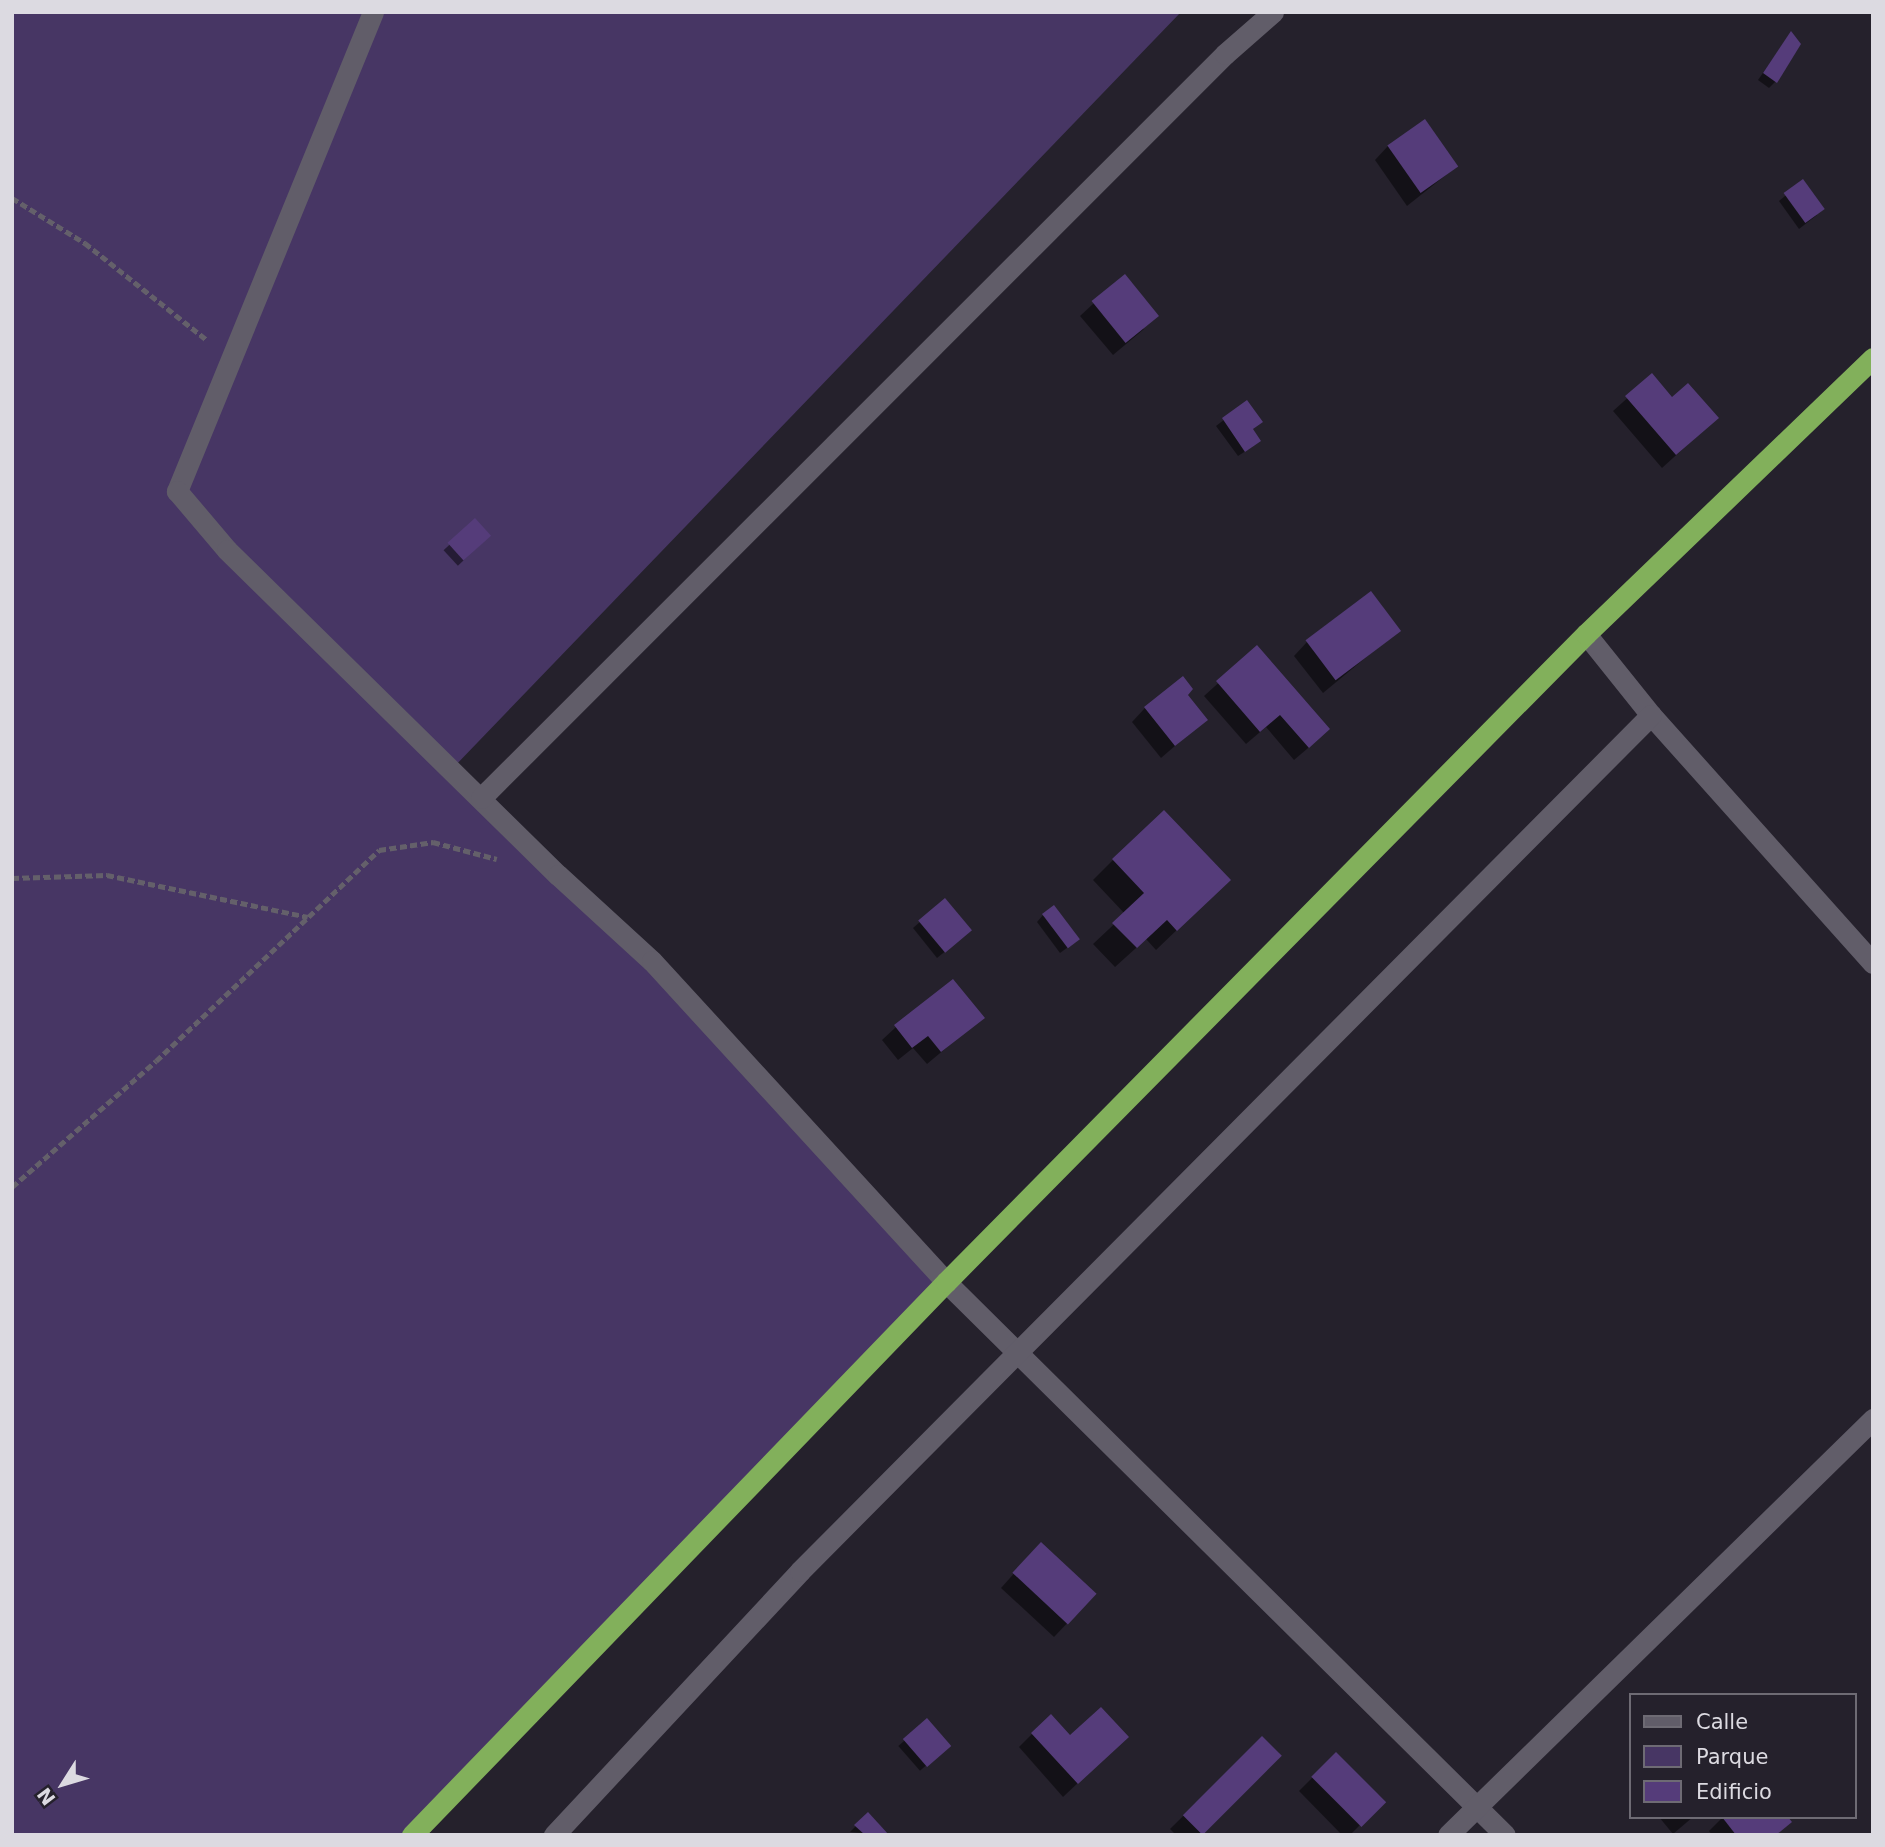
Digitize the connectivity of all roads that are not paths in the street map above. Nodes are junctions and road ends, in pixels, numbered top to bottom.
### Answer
1 (373, 12) edge
2 (1273, 12) edge
3 (1873, 358) edge
4 (1586, 634) junction
5 (1651, 715) junction
6 (481, 798) junction
7 (1873, 963) edge
8 (946, 1282) junction
9 (1016, 1352) junction
10 (1873, 1419) edge
11 (1476, 1806) junction
12 (412, 1835) edge
13 (554, 1835) edge
14 (1448, 1835) edge
15 (1505, 1835) edge

1 - 6 street
2 - 6 street
3 - 4 highway
4 - 5 street
4 - 8 highway
5 - 7 street
5 - 9 street
6 - 8 street
8 - 9 street
8 - 12 highway
9 - 11 street
9 - 13 street
10 - 11 street
11 - 14 street
11 - 15 street

